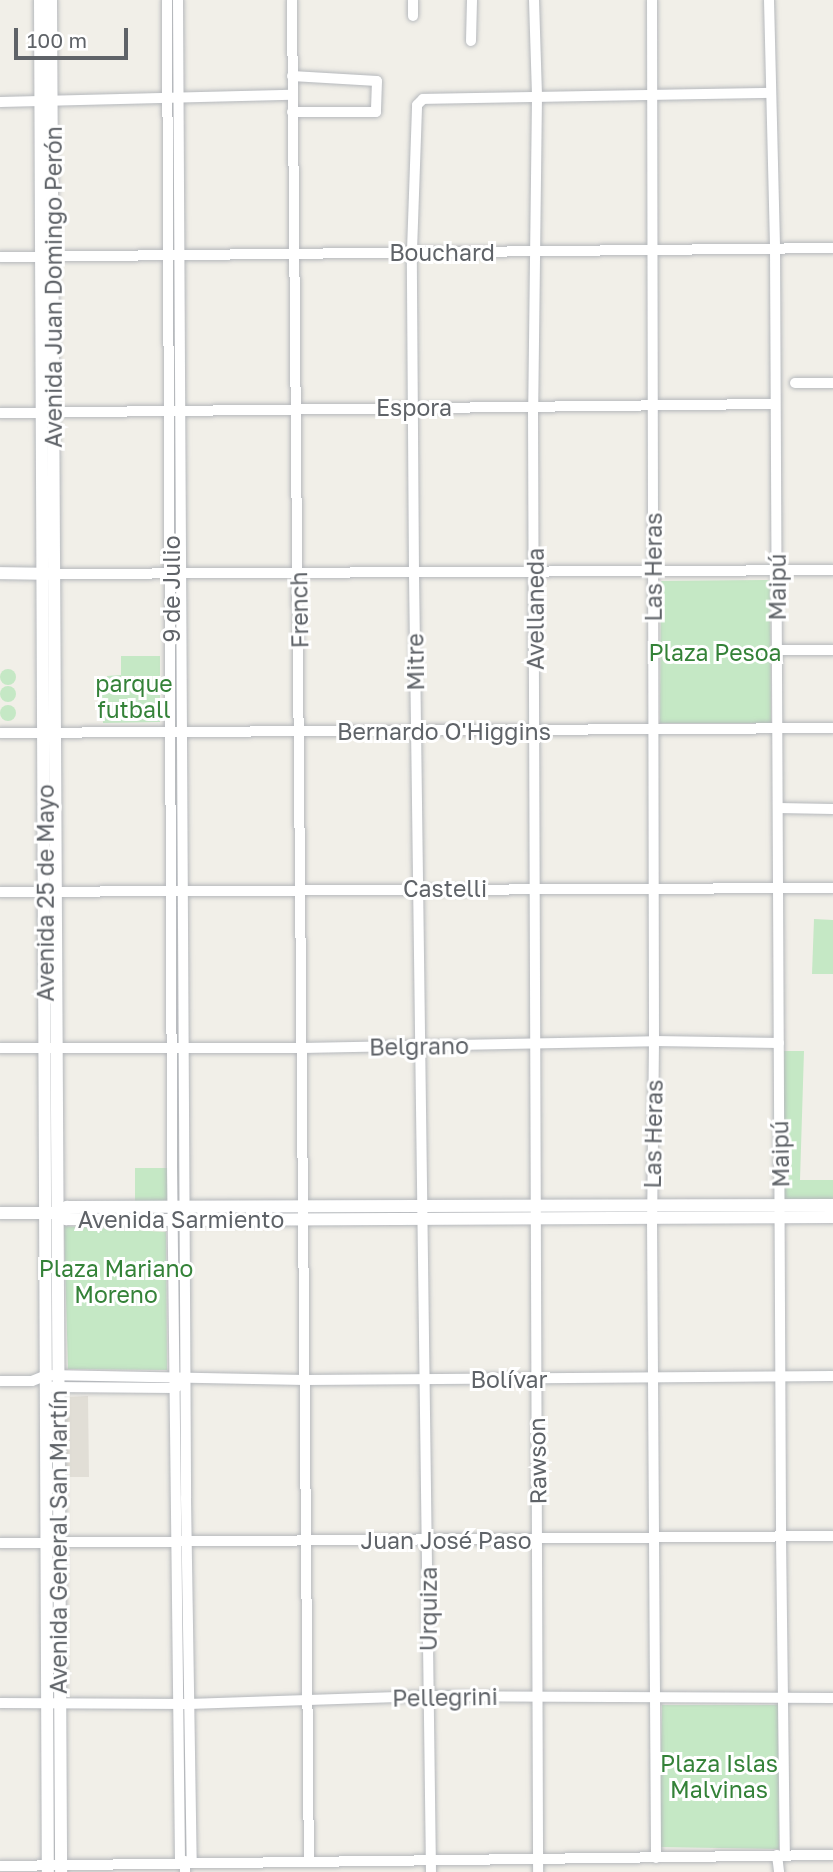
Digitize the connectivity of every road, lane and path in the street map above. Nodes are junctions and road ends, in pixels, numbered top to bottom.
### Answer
1 (40, 0) edge
2 (51, 0) edge
3 (167, 0) edge
4 (178, 0) edge
5 (292, 0) edge
6 (413, 0) edge
7 (472, 0) edge
8 (534, 0) edge
9 (652, 0) edge
10 (769, 0) edge
11 (414, 16) dead end
12 (471, 41) dead end
13 (292, 76) junction
14 (771, 93) junction
15 (292, 95) junction
16 (653, 95) junction
17 (537, 96) junction
18 (172, 98) junction
19 (0, 102) edge
20 (45, 102) junction
21 (292, 112) junction
22 (775, 248) junction
23 (833, 248) edge
24 (653, 250) junction
25 (412, 251) junction
26 (534, 253) junction
27 (174, 254) junction
28 (297, 254) junction
29 (0, 257) edge
30 (45, 257) junction
31 (795, 383) dead end
32 (833, 383) edge
33 (774, 404) junction
34 (653, 406) junction
35 (412, 407) junction
36 (533, 408) junction
37 (298, 409) junction
38 (175, 410) junction
39 (48, 412) junction
40 (0, 413) edge
41 (777, 570) junction
42 (833, 570) edge
43 (653, 571) junction
44 (299, 572) junction
45 (414, 572) junction
46 (535, 572) junction
47 (0, 573) edge
48 (175, 573) junction
49 (49, 574) junction
50 (777, 650) junction
51 (833, 650) edge
52 (778, 728) junction
53 (833, 728) edge
54 (536, 730) junction
55 (177, 731) junction
56 (300, 731) junction
57 (415, 731) junction
58 (654, 731) junction
59 (0, 733) edge
60 (50, 733) junction
61 (778, 808) junction
62 (833, 809) edge
63 (419, 887) junction
64 (654, 888) junction
65 (833, 888) edge
66 (300, 889) junction
67 (534, 889) junction
68 (779, 889) junction
69 (52, 890) junction
70 (177, 890) junction
71 (0, 892) edge
72 (654, 1041) junction
73 (779, 1043) junction
74 (536, 1044) junction
75 (418, 1046) junction
76 (52, 1047) junction
77 (0, 1048) edge
78 (302, 1048) junction
79 (178, 1049) junction
80 (833, 1206) edge
81 (781, 1211) junction
82 (536, 1212) junction
83 (652, 1212) junction
84 (0, 1213) edge
85 (51, 1213) junction
86 (304, 1213) junction
87 (423, 1213) junction
88 (179, 1214) junction
89 (833, 1216) edge
90 (833, 1376) edge
91 (782, 1377) junction
92 (180, 1378) junction
93 (536, 1378) junction
94 (427, 1379) junction
95 (653, 1379) junction
96 (305, 1380) junction
97 (0, 1381) edge
98 (53, 1381) junction
99 (175, 1388) junction
100 (833, 1536) edge
101 (781, 1537) junction
102 (654, 1538) junction
103 (307, 1540) junction
104 (429, 1540) junction
105 (538, 1540) junction
106 (182, 1541) junction
107 (0, 1543) edge
108 (53, 1543) junction
109 (428, 1696) junction
110 (539, 1697) junction
111 (656, 1698) junction
112 (833, 1698) edge
113 (785, 1699) junction
114 (310, 1700) junction
115 (0, 1703) edge
116 (52, 1703) junction
117 (183, 1704) junction
118 (781, 1855) junction
119 (833, 1855) edge
120 (656, 1858) junction
121 (538, 1860) junction
122 (309, 1862) junction
123 (185, 1864) edge
124 (0, 1866) edge
125 (431, 1867) edge
126 (54, 1869) edge
127 (538, 1872) edge
128 (779, 1872) edge

1 - 20 main road, Avenida Juan Domingo Perón
2 - 20 main road, Avenida Juan Domingo Perón
3 - 18 street, 9 de Julio
4 - 18 street, 9 de Julio
5 - 13 street, French
6 - 11 street
7 - 12 street
8 - 17 street, Avellaneda
9 - 16 street, Las Heras
10 - 14 street, Maipú
13 - 15 street, French
13 - 21 street
14 - 16 street
14 - 22 street, Maipú
15 - 18 street
15 - 21 street, French
16 - 17 street
16 - 24 street, Las Heras
17 - 25 street, Mitre
17 - 26 street, Avellaneda
18 - 20 street
18 - 27 street, 9 de Julio
19 - 20 street
20 - 30 main road, Avenida Juan Domingo Perón
21 - 28 street, French
22 - 23 street, Bouchard
22 - 24 street, Bouchard
22 - 33 street, Maipú
24 - 26 street, Bouchard
24 - 34 street, Las Heras
25 - 26 street, Bouchard
25 - 28 street, Bouchard
25 - 35 street, Mitre
26 - 36 street, Avellaneda
27 - 28 street, Bouchard
27 - 30 street, Bouchard
27 - 38 street, 9 de Julio
28 - 37 street, French
29 - 30 street, Bouchard
30 - 39 main road, Avenida Juan Domingo Perón
31 - 32 street
33 - 34 street, Espora
33 - 41 street, Maipú
34 - 36 street, Espora
34 - 43 street, Las Heras
35 - 36 street, Espora
35 - 37 street, Espora
35 - 45 street, Mitre
36 - 46 street, Avellaneda
37 - 38 street, Espora
37 - 44 street, French
38 - 39 street, Espora
38 - 48 street, 9 de Julio
39 - 40 street, Espora
39 - 49 main road, Avenida Juan Domingo Perón
41 - 42 street
41 - 43 street
41 - 50 street, Maipú
43 - 46 street
43 - 58 street, Las Heras
44 - 45 street
44 - 48 street
44 - 56 street, French
45 - 46 street
45 - 57 street, Mitre
46 - 54 street, Avellaneda
47 - 49 main road
48 - 49 street
48 - 55 street, 9 de Julio
49 - 60 main road, Avenida 25 de Mayo
50 - 51 street
50 - 52 street, Maipú
52 - 53 street, Bernardo O'Higgins
52 - 58 street, Bernardo O'Higgins
52 - 61 street, Maipú
54 - 57 street, Bernardo O'Higgins
54 - 58 street, Bernardo O'Higgins
54 - 67 street, Avellaneda
55 - 56 street, Bernardo O'Higgins
55 - 60 street, Bernardo O'Higgins
55 - 70 street, 9 de Julio
56 - 57 street, Bernardo O'Higgins
56 - 66 street, French
57 - 63 street, Mitre
58 - 64 street, Las Heras
59 - 60 street, Bernardo O'Higgins
60 - 69 main road, Avenida 25 de Mayo
61 - 62 street
61 - 68 street, Maipú
63 - 66 street, Castelli
63 - 67 street, Castelli
63 - 75 street, Mitre
64 - 67 street, Castelli
64 - 68 street, Castelli
64 - 72 street, Las Heras
65 - 68 street, Castelli
66 - 70 street, Castelli
66 - 78 street, French
67 - 74 street, Avellaneda
68 - 73 street, Maipú
69 - 70 street, Castelli
69 - 71 street, Castelli
69 - 76 main road, Avenida 25 de Mayo
70 - 79 street, 9 de Julio
72 - 73 street, Belgrano
72 - 74 street, Belgrano
72 - 83 street, Las Heras
73 - 81 street, Maipú
74 - 75 street, Belgrano
74 - 82 street, Avellaneda
75 - 78 street, Belgrano
75 - 87 street, Mitre
76 - 77 street, Belgrano
76 - 79 street, Belgrano
76 - 85 main road, Avenida 25 de Mayo
78 - 79 street, Belgrano
78 - 86 street, French
79 - 88 street, 9 de Julio
80 - 81 main road, Avenida Sarmiento
81 - 83 main road, Avenida Sarmiento
81 - 89 main road, Avenida Sarmiento
81 - 91 street, Maipú
82 - 83 main road, Avenida Sarmiento
82 - 87 main road, Avenida Sarmiento
82 - 93 street, Rawson
83 - 95 street, Las Heras
84 - 85 main road, Avenida Sarmiento
85 - 88 main road, Avenida Sarmiento
85 - 98 main road, Avenida General San Martín
86 - 87 main road, Avenida Sarmiento
86 - 88 main road, Avenida Sarmiento
86 - 96 street, French
87 - 94 street, Urquiza
88 - 92 street, 9 de Julio
90 - 91 street, Bolívar
91 - 95 street, Bolívar
91 - 101 street, Maipú
92 - 96 street, Bolívar
92 - 98 street, Bolívar
92 - 99 street
92 - 106 street, 9 de Julio
93 - 94 street, Bolívar
93 - 95 street, Bolívar
93 - 105 street, Rawson
94 - 96 street, Bolívar
94 - 104 street, Urquiza
95 - 102 street, Las Heras
96 - 103 street, French
97 - 98 street, Bolívar
98 - 99 street, Bolívar
98 - 108 main road, Avenida General San Martín
99 - 106 street
100 - 101 street, Juan José Paso
101 - 102 street, Juan José Paso
101 - 113 street, Maipú
102 - 105 street, Juan José Paso
102 - 111 street, Las Heras
103 - 104 street, Juan José Paso
103 - 106 street, Juan José Paso
103 - 114 street, French
104 - 105 street, Juan José Paso
104 - 109 street, Urquiza
105 - 110 street, Rawson
106 - 108 street, Juan José Paso
106 - 117 street
107 - 108 street, Juan José Paso
108 - 116 main road, Avenida General San Martín
109 - 110 street, Pellegrini
109 - 114 street, Pellegrini
109 - 125 street, Urquiza
110 - 111 street, Pellegrini
110 - 121 street, Rawson
111 - 113 street, Pellegrini
111 - 120 street, Las Heras
112 - 113 street, Pellegrini
113 - 118 street, Maipú
114 - 117 street, Pellegrini
114 - 122 street, French
115 - 116 street, Pellegrini
116 - 117 street, Pellegrini
116 - 126 main road, Avenida General San Martín
117 - 123 street
118 - 119 street
118 - 120 street
118 - 128 street, Maipú
120 - 121 street
121 - 125 street
121 - 127 street, Rawson
122 - 123 street
122 - 125 street
123 - 126 street
124 - 126 street

